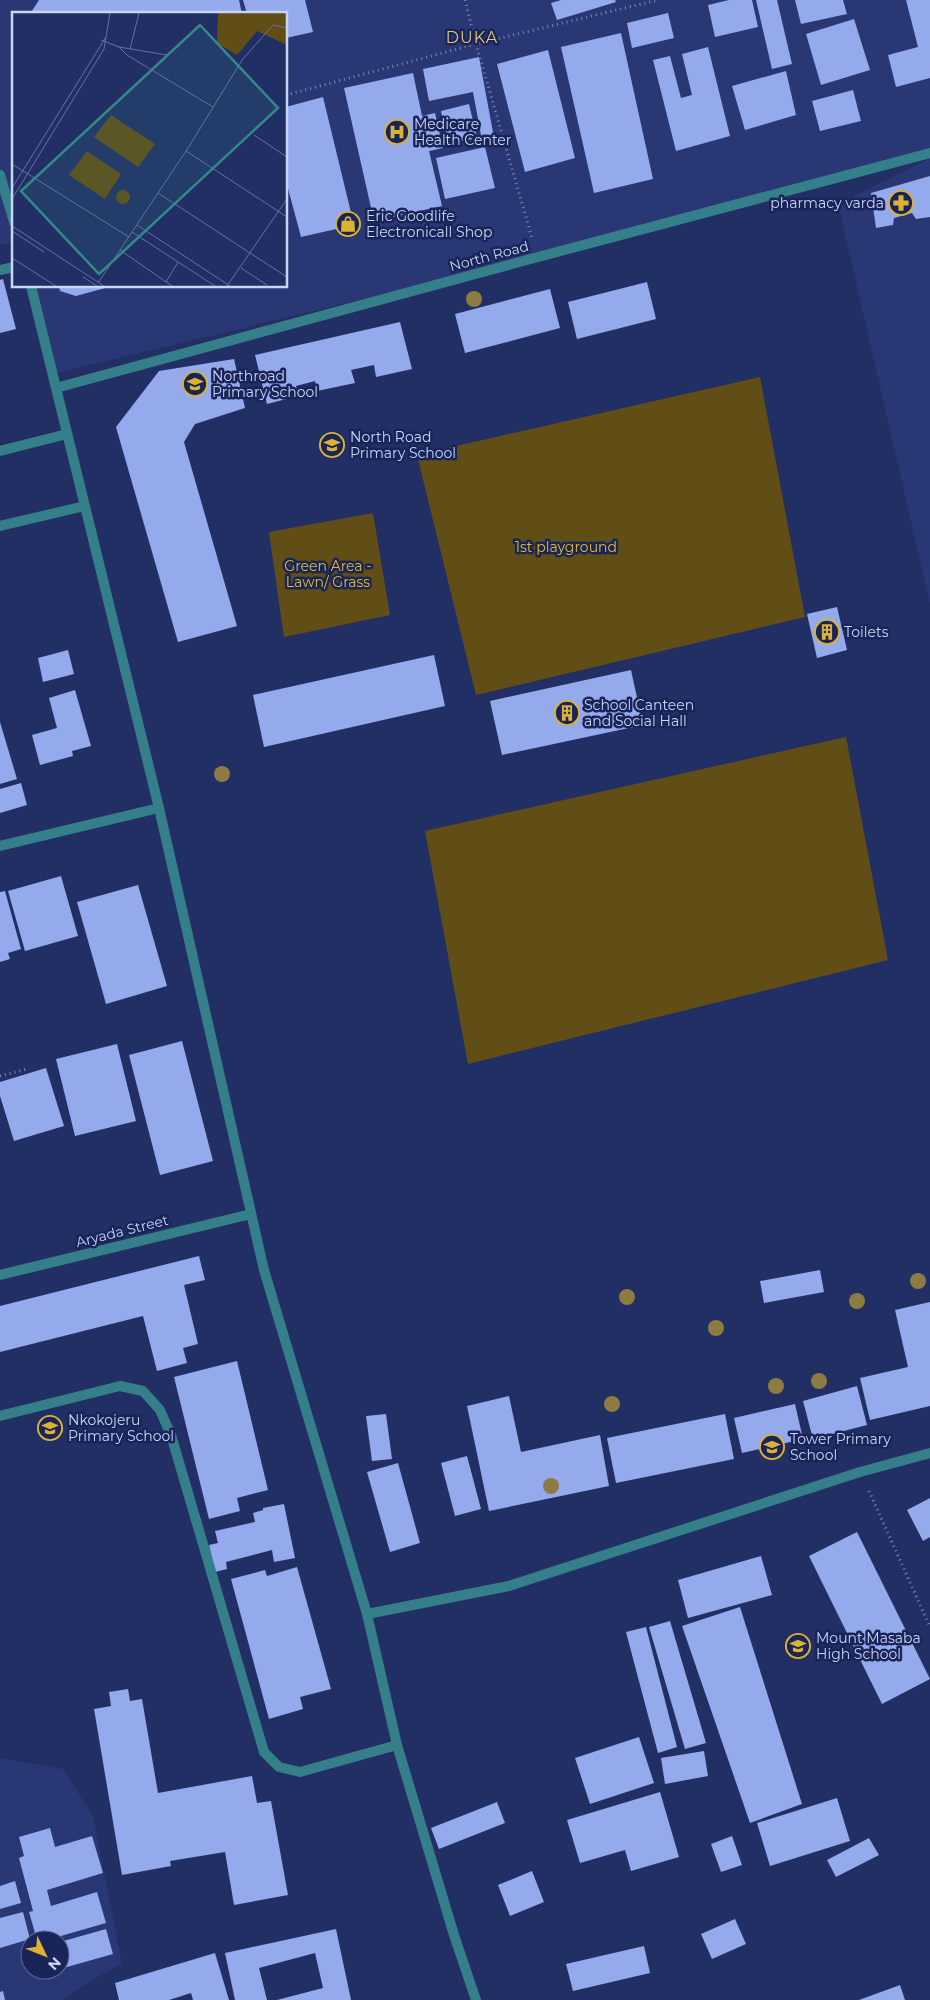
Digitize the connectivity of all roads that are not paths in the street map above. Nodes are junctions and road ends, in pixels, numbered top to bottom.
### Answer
1 (930, 153) edge
2 (0, 175) edge
3 (12, 215) edge
4 (31, 288) edge
5 (56, 388) junction
6 (67, 434) junction
7 (0, 451) edge
8 (85, 506) junction
9 (0, 526) edge
10 (159, 808) junction
11 (0, 846) edge
12 (251, 1214) junction
13 (0, 1275) edge
14 (0, 1416) edge
15 (930, 1453) edge
16 (367, 1614) junction
17 (397, 1745) junction
18 (476, 2000) edge

1 - 5 street, North Road
2 - 3 street
4 - 5 street
5 - 6 street
6 - 7 street
6 - 8 street
8 - 9 street
8 - 10 street
10 - 11 street
10 - 12 street
12 - 13 street, Aryada Street
12 - 16 street
14 - 17 street
15 - 16 street
16 - 17 street
17 - 18 street

